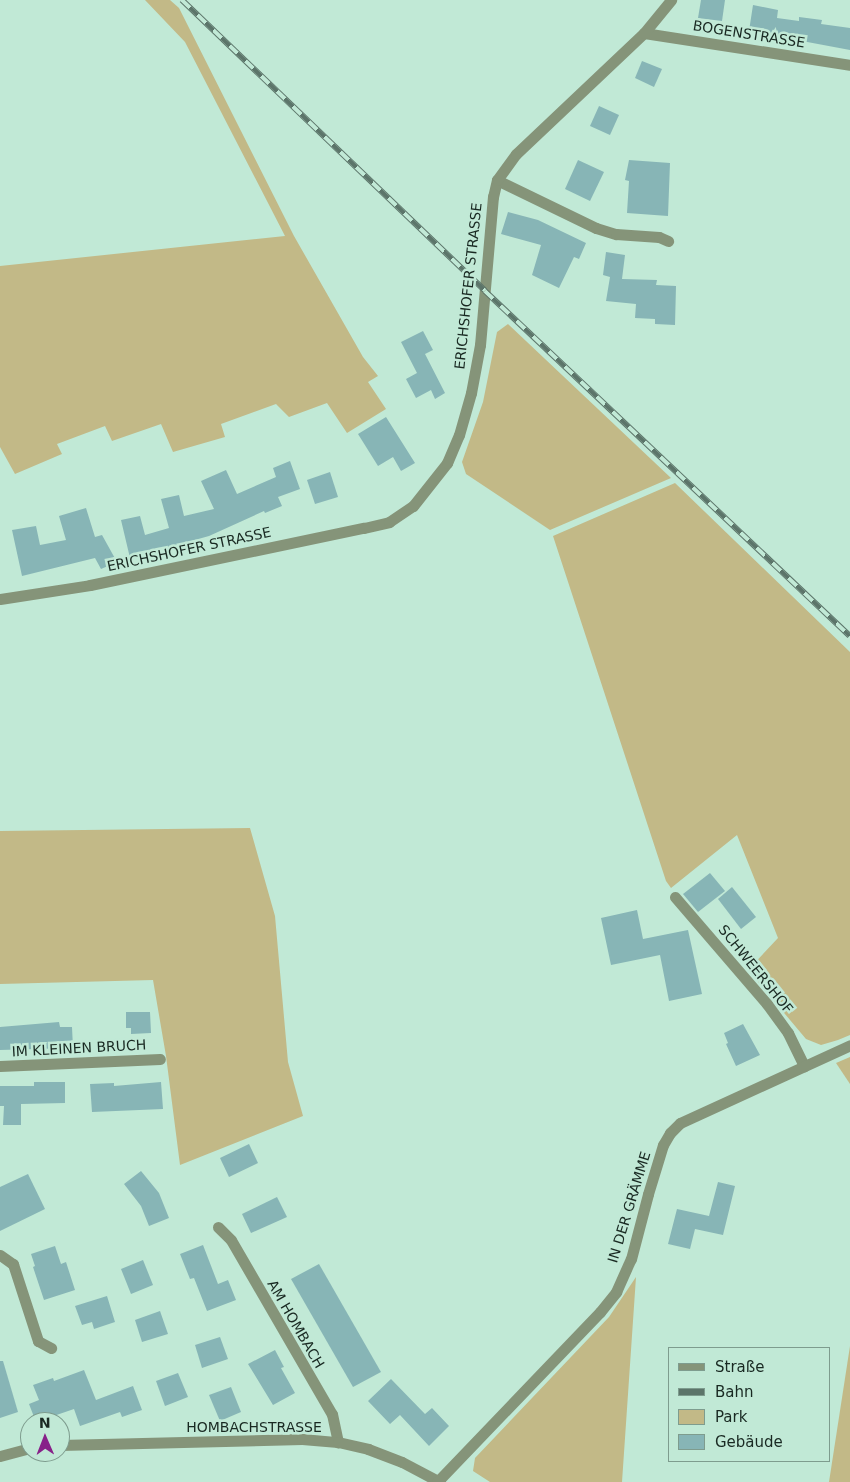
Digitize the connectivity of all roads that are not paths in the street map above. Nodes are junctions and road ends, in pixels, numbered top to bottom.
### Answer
1 (671, 0) edge
2 (644, 33) junction
3 (850, 66) edge
4 (497, 180) junction
5 (668, 241) dead end
6 (0, 600) edge
7 (675, 897) dead end
8 (850, 1045) edge
9 (160, 1059) dead end
10 (0, 1066) edge
11 (804, 1066) junction
12 (218, 1226) dead end
13 (0, 1255) edge
14 (51, 1348) dead end
15 (338, 1442) junction
16 (70, 1445) edge
17 (20, 1451) edge
18 (0, 1456) edge
19 (439, 1482) edge

1 - 2 street, ERICHSHOFER STRASSE
2 - 3 street, BOGENSTRASSE
2 - 4 street, ERICHSHOFER STRASSE
4 - 5 street
4 - 6 street, ERICHSHOFER STRASSE
7 - 11 street, SCHWEERSHOF
8 - 11 street, IN DER GRÄMME
9 - 10 street, IM KLEINEN BRUCH
11 - 19 street, IN DER GRÄMME
12 - 15 street, AM HOMBACH
13 - 14 street
15 - 16 street, HOMBACHSTRASSE
15 - 19 street, HOMBACHSTRASSE
17 - 18 street

